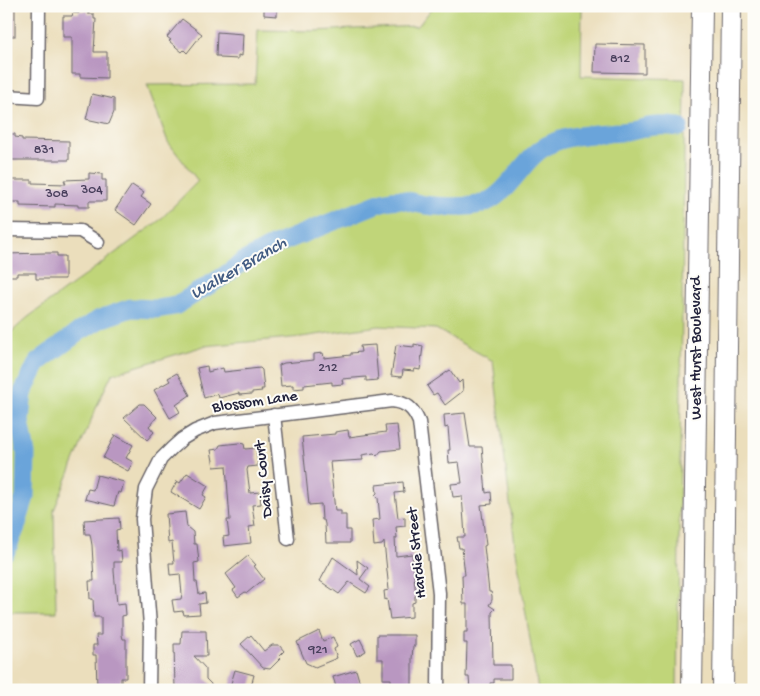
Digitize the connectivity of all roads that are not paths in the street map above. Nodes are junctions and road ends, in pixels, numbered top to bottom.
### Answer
1 (39, 6) edge
2 (702, 6) edge
3 (731, 6) edge
4 (6, 96) edge
5 (6, 230) edge
6 (98, 242) dead end
7 (416, 414) joint
8 (274, 416) junction
9 (288, 539) dead end
10 (149, 690) edge
11 (438, 690) edge
12 (692, 690) edge
13 (723, 690) edge

1 - 4 street
2 - 12 main road, West Hurst Boulevard
3 - 13 main road, West Hurst Boulevard
5 - 6 street
7 - 8 street, Blossom Lane
7 - 11 street, Hardie Street
8 - 9 street, Daisy Court
8 - 10 street, Blossom Lane

